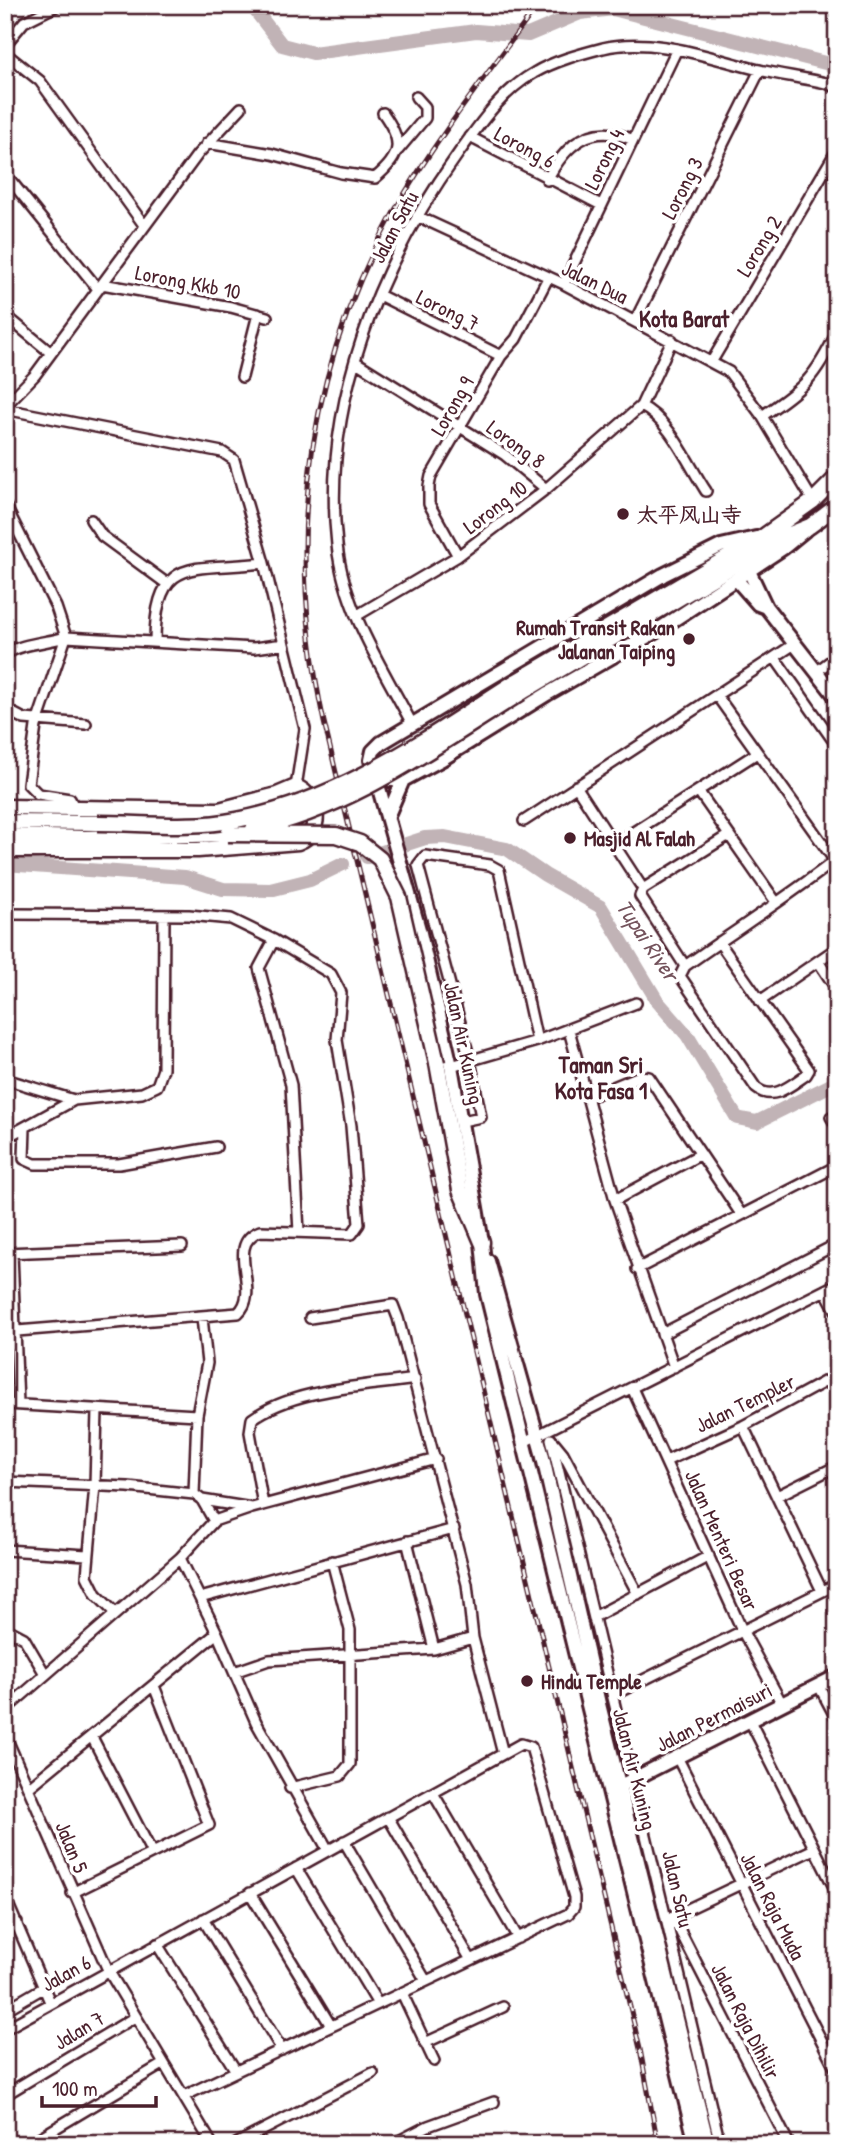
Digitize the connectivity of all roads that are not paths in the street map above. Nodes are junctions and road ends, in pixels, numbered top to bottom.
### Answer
1 (55, 6) edge
2 (5, 45) edge
3 (677, 49) junction
4 (5, 53) edge
5 (760, 70) junction
6 (837, 88) edge
7 (416, 97) dead end
8 (241, 108) dead end
9 (383, 113) dead end
10 (470, 137) junction
11 (632, 140) junction
12 (207, 143) junction
13 (837, 150) edge
14 (397, 151) junction
15 (7, 176) edge
16 (547, 180) junction
17 (601, 205) junction
18 (417, 216) junction
19 (144, 225) junction
20 (548, 278) junction
21 (564, 284) junction
22 (100, 287) junction
23 (379, 295) junction
24 (5, 315) edge
25 (635, 321) junction
26 (837, 332) edge
27 (672, 340) junction
28 (51, 353) junction
29 (501, 356) junction
30 (712, 361) junction
31 (356, 362) junction
32 (242, 377) dead end
33 (641, 406) junction
34 (5, 407) edge
35 (762, 416) junction
36 (461, 427) junction
37 (837, 477) edge
38 (547, 489) junction
39 (706, 491) dead end
40 (813, 501) junction
41 (5, 505) edge
42 (837, 506) edge
43 (90, 520) dead end
44 (810, 526) junction
45 (765, 536) junction
46 (458, 556) junction
47 (264, 563) junction
48 (749, 571) junction
49 (736, 579) junction
50 (166, 583) junction
51 (766, 607) junction
52 (356, 617) junction
53 (66, 636) junction
54 (156, 642) junction
55 (284, 644) junction
56 (793, 645) junction
57 (5, 654) edge
58 (837, 656) edge
59 (775, 658) junction
60 (816, 673) junction
61 (518, 687) junction
62 (717, 696) junction
63 (837, 698) edge
64 (5, 709) edge
65 (38, 721) junction
66 (415, 722) junction
67 (86, 724) dead end
68 (837, 746) edge
69 (757, 753) junction
70 (442, 759) junction
71 (375, 773) junction
72 (403, 780) junction
73 (576, 786) junction
74 (296, 787) junction
75 (699, 792) junction
76 (5, 807) edge
77 (75, 809) junction
78 (390, 821) junction
79 (524, 821) dead end
80 (5, 822) edge
81 (228, 834) junction
82 (729, 835) junction
83 (5, 836) edge
84 (615, 844) junction
85 (5, 850) edge
86 (836, 860) edge
87 (643, 889) junction
88 (776, 902) junction
89 (5, 914) edge
90 (164, 915) junction
91 (274, 940) junction
92 (719, 942) junction
93 (837, 948) edge
94 (818, 961) junction
95 (685, 966) junction
96 (837, 990) edge
97 (760, 1001) junction
98 (636, 1003) dead end
99 (569, 1030) junction
100 (537, 1041) junction
101 (470, 1060) junction
102 (444, 1064) junction
103 (5, 1079) edge
104 (589, 1097) junction
105 (74, 1100) junction
106 (831, 1117) dead end
107 (462, 1121) junction
108 (837, 1127) edge
109 (25, 1128) junction
110 (5, 1138) edge
111 (216, 1147) dead end
112 (701, 1154) junction
113 (837, 1166) edge
114 (615, 1200) junction
115 (741, 1214) junction
116 (299, 1232) junction
117 (482, 1242) junction
118 (837, 1244) edge
119 (182, 1246) dead end
120 (9, 1253) edge
121 (637, 1269) junction
122 (837, 1284) edge
123 (825, 1290) junction
124 (837, 1311) edge
125 (202, 1318) junction
126 (310, 1318) dead end
127 (10, 1332) edge
128 (662, 1334) junction
129 (674, 1367) junction
130 (837, 1375) edge
131 (415, 1379) junction
132 (632, 1388) junction
133 (5, 1404) edge
134 (18, 1404) junction
135 (97, 1410) junction
136 (197, 1415) junction
137 (743, 1426) junction
138 (545, 1436) junction
139 (524, 1442) junction
140 (436, 1459) junction
141 (668, 1460) junction
142 (837, 1466) edge
143 (5, 1482) edge
144 (95, 1485) junction
145 (777, 1496) junction
146 (198, 1497) junction
147 (263, 1505) junction
148 (252, 1508) junction
149 (214, 1521) junction
150 (454, 1529) junction
151 (407, 1541) junction
152 (5, 1550) edge
153 (87, 1555) junction
154 (709, 1556) junction
155 (180, 1558) junction
156 (332, 1561) junction
157 (837, 1584) edge
158 (822, 1591) junction
159 (638, 1594) junction
160 (200, 1598) junction
161 (116, 1613) junction
162 (594, 1617) junction
163 (5, 1628) edge
164 (743, 1632) junction
165 (217, 1633) junction
166 (473, 1638) junction
167 (434, 1649) junction
168 (350, 1654) junction
169 (234, 1672) junction
170 (45, 1674) junction
171 (837, 1676) edge
172 (154, 1686) junction
173 (819, 1686) junction
174 (613, 1695) junction
175 (782, 1704) junction
176 (7, 1706) edge
177 (837, 1720) edge
178 (750, 1721) junction
179 (5, 1735) edge
180 (92, 1737) junction
181 (503, 1754) junction
182 (677, 1758) junction
183 (634, 1780) junction
184 (29, 1788) junction
185 (290, 1788) junction
186 (614, 1790) junction
187 (433, 1793) junction
188 (388, 1817) junction
189 (344, 1841) junction
190 (814, 1849) junction
191 (328, 1850) junction
192 (151, 1852) junction
193 (296, 1868) junction
194 (743, 1883) junction
195 (72, 1893) junction
196 (250, 1893) junction
197 (837, 1893) edge
198 (5, 1897) edge
199 (202, 1919) junction
200 (667, 1919) junction
201 (17, 1923) junction
202 (5, 1931) edge
203 (518, 1938) junction
204 (157, 1944) junction
205 (471, 1960) junction
206 (108, 1970) junction
207 (426, 1981) junction
208 (43, 1988) junction
209 (402, 1993) junction
210 (50, 2002) junction
211 (378, 2004) junction
212 (503, 2007) dead end
213 (5, 2010) edge
214 (135, 2017) junction
215 (331, 2026) junction
216 (5, 2029) edge
217 (425, 2043) junction
218 (282, 2050) junction
219 (434, 2061) dead end
220 (163, 2064) junction
221 (236, 2071) junction
222 (837, 2071) edge
223 (373, 2073) dead end
224 (7, 2090) edge
225 (184, 2096) junction
226 (494, 2102) dead end
227 (32, 2143) edge
228 (212, 2144) edge
229 (236, 2144) edge
230 (393, 2144) edge
231 (695, 2144) edge
232 (708, 2144) edge
233 (720, 2144) edge
234 (789, 2144) edge

1 - 2 street
3 - 5 street, Jalan Satu
3 - 10 street, Jalan Satu
3 - 11 street, Lorong 4
4 - 19 street
5 - 6 street, Jalan Satu
5 - 25 street, Lorong 3
7 - 14 street
8 - 12 street
9 - 14 street
10 - 16 street, Lorong 6
10 - 18 street, Jalan Satu
11 - 16 street
11 - 17 street, Lorong 4
12 - 14 street
12 - 19 street
13 - 30 street, Lorong 2
15 - 22 street
16 - 17 street, Lorong 6
17 - 21 street, Lorong 4
18 - 20 street, Jalan Dua
18 - 23 street, Jalan Satu
19 - 22 street
20 - 21 street, Jalan Dua
20 - 29 street, Lorong 9
21 - 25 street, Jalan Dua
22 - 28 street
22 - 32 street, Lorong Kkb 10
23 - 29 street, Lorong 7
23 - 31 street, Jalan Satu
24 - 28 street
25 - 27 street, Jalan Dua
26 - 35 street
27 - 30 street, Jalan Dua
27 - 33 street, Lorong 10
28 - 34 street
29 - 36 street, Lorong 9
30 - 35 street, Jalan Dua
31 - 36 street, Lorong 8
31 - 52 street, Jalan Satu
33 - 38 street, Lorong 10
33 - 39 street
34 - 47 street
35 - 40 street, Jalan Dua
36 - 38 street, Lorong 8
36 - 46 street, Lorong 9
37 - 40 main road
38 - 46 street, Lorong 10
40 - 45 main road
41 - 53 street
42 - 44 main road
43 - 50 street
44 - 48 main road
44 - 61 main road
45 - 61 main road
45 - 66 main road
46 - 52 street, Lorong 10
47 - 50 street
47 - 55 street
48 - 49 main road
48 - 51 main road
49 - 51 main road
49 - 70 main road
50 - 54 street
51 - 56 main road
52 - 66 street, Jalan Satu
53 - 54 street
53 - 57 street
53 - 65 street
54 - 55 street
55 - 74 street
56 - 59 street
56 - 60 main road
58 - 60 street
59 - 62 street
59 - 68 street
60 - 63 main road
61 - 80 main road, bridge
61 - 81 main road, bridge
62 - 69 street
62 - 73 street
64 - 65 street
65 - 67 street
65 - 77 street
66 - 70 main road
66 - 71 main road
69 - 75 street
69 - 86 street
70 - 72 main road
71 - 72 main road
71 - 78 main road, Jalan Air Kuning
72 - 78 main road
73 - 79 street
73 - 84 street
74 - 77 main road
74 - 85 main road
75 - 82 street
75 - 84 street
76 - 77 main road
78 - 102 main road, Jalan Air Kuning
81 - 83 main road
81 - 102 main road, bridge
82 - 87 street
82 - 88 street
84 - 87 street
86 - 88 street
87 - 95 street
88 - 92 street
89 - 90 street
90 - 91 street
90 - 105 street
91 - 116 street
91 - 116 street
92 - 95 street
92 - 97 street
93 - 94 street
94 - 96 street
94 - 97 street
95 - 97 street
98 - 99 street
99 - 100 street
99 - 104 street
100 - 101 street
100 - 101 street
101 - 102 street
101 - 107 street
102 - 107 main road, Jalan Air Kuning
102 - 117 main road
103 - 105 street
104 - 112 street
104 - 114 street
105 - 109 street
106 - 108 street
107 - 117 main road, Jalan Air Kuning
109 - 110 street
109 - 111 street
112 - 114 street
112 - 115 street
113 - 115 street
114 - 121 street
115 - 121 street
116 - 125 street
117 - 138 main road, Jalan Air Kuning
117 - 139 main road, Jalan Air Kuning
118 - 128 street
119 - 120 street
120 - 127 street
121 - 128 street
122 - 123 street
123 - 124 street
123 - 129 street
125 - 127 street
125 - 136 street
126 - 131 street
127 - 134 street
128 - 129 street
129 - 132 street
130 - 137 street, Jalan Templer
131 - 140 street
131 - 147 street
132 - 138 street
132 - 141 street, Jalan Menteri Besar
133 - 134 street
134 - 135 street
135 - 136 street
135 - 144 street
136 - 146 street
137 - 141 street, Jalan Templer
137 - 145 street
138 - 139 street
138 - 159 street
138 - 162 street, Jalan Satu
138 - 186 main road, Jalan Air Kuning
139 - 186 main road, Jalan Air Kuning
140 - 147 street
140 - 150 street
141 - 154 street, Jalan Menteri Besar
142 - 145 street
143 - 144 street
144 - 146 street
144 - 153 street
145 - 158 street
146 - 148 street
146 - 149 street
147 - 148 street
148 - 149 street
149 - 155 street
150 - 151 street
150 - 166 street
151 - 156 street
151 - 167 street
152 - 153 street
153 - 161 street
154 - 159 street
154 - 164 street, Jalan Menteri Besar
155 - 160 street
155 - 161 street
156 - 160 street
156 - 168 street
157 - 158 street
158 - 164 street
159 - 162 street
160 - 165 street
161 - 170 street
162 - 174 street, Jalan Satu
163 - 170 street
164 - 174 street
164 - 175 street, Jalan Menteri Besar
165 - 169 street
165 - 172 street
166 - 167 street
166 - 181 street
167 - 168 street
168 - 169 street
168 - 185 street
169 - 185 street
170 - 176 street
171 - 173 main road, Jalan Permaisuri
172 - 180 street
172 - 192 street
173 - 175 main road, Jalan Permaisuri
173 - 177 street
174 - 183 street, Jalan Satu
175 - 178 main road, Jalan Permaisuri
178 - 182 main road, Jalan Permaisuri
178 - 190 street
179 - 184 street, Jalan 5
180 - 184 street
180 - 192 street
181 - 187 street, Jalan 6
181 - 203 street
182 - 183 main road, Jalan Permaisuri
182 - 194 street, Jalan Raja Muda
183 - 186 main road, Jalan Permaisuri
183 - 200 street, Jalan Satu
184 - 195 street, Jalan 5
185 - 191 street
186 - 231 main road, Jalan Air Kuning
186 - 232 main road, Jalan Air Kuning
187 - 188 street, Jalan 6
187 - 203 street
188 - 189 street, Jalan 6
188 - 205 street
189 - 191 street, Jalan 6
189 - 207 street
190 - 194 street
190 - 197 street
191 - 193 street, Jalan 6
192 - 195 street
193 - 196 street, Jalan 6
193 - 211 street
194 - 200 street
194 - 222 street, Jalan Raja Muda
195 - 206 street, Jalan 5
196 - 199 street, Jalan 6
196 - 215 street
198 - 201 street
199 - 204 street, Jalan 6
199 - 218 street
200 - 233 street, Jalan Satu
200 - 234 street, Jalan Raja Dihilir
201 - 202 street
201 - 208 street
203 - 205 street
204 - 206 street, Jalan 6
204 - 221 street
205 - 207 street
206 - 210 street, Jalan 6
206 - 214 street, Jalan 5
207 - 209 street
208 - 210 street
208 - 213 street
209 - 211 street
209 - 217 street
210 - 216 street, Jalan 6
211 - 215 street
212 - 217 street
214 - 220 street, Jalan 5
214 - 224 street, Jalan 7
215 - 218 street
217 - 219 street
218 - 221 street
220 - 225 street, Jalan 5
220 - 227 street
221 - 225 street
223 - 229 street
225 - 228 street, Jalan 5
226 - 230 street

